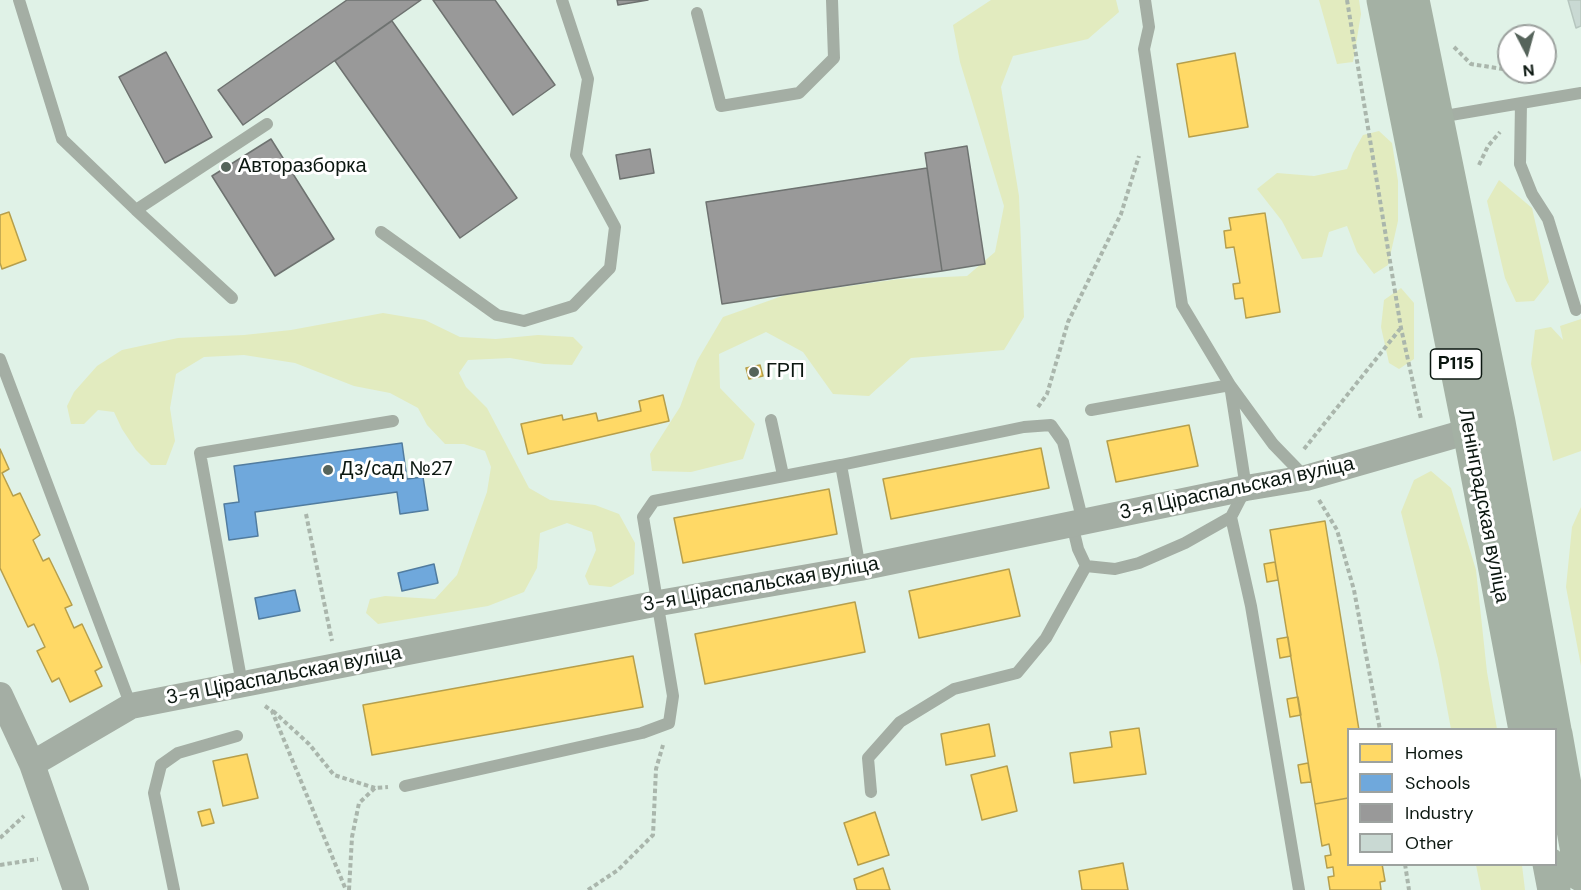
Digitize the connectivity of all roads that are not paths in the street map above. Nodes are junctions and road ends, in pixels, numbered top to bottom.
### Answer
1 (19, 0) edge
2 (562, 0) edge
3 (832, 0) edge
4 (1145, 0) edge
5 (1383, 0) edge
6 (1413, 0) edge
7 (697, 13) dead end
8 (1581, 93) edge
9 (1521, 103) junction
10 (1422, 120) junction
11 (267, 124) dead end
12 (136, 210) junction
13 (381, 232) dead end
14 (232, 298) dead end
15 (1576, 310) dead end
16 (0, 359) edge
17 (1230, 385) junction
18 (1091, 410) dead end
19 (771, 420) dead end
20 (393, 421) dead end
21 (1484, 427) junction
22 (841, 465) junction
23 (1299, 471) junction
24 (783, 475) junction
25 (1246, 488) junction
26 (1231, 517) junction
27 (1078, 523) junction
28 (1086, 566) junction
29 (860, 568) junction
30 (659, 603) junction
31 (236, 685) junction
32 (0, 695) edge
33 (131, 706) junction
34 (1525, 728) edge
35 (1555, 728) edge
36 (237, 736) dead end
37 (1557, 740) edge
38 (32, 764) junction
39 (405, 786) road end
40 (871, 792) dead end
41 (1550, 866) edge
42 (1581, 875) edge
43 (76, 890) edge
44 (174, 890) edge
45 (1299, 890) edge
46 (1554, 890) edge

1 - 12 lane
2 - 13 lane
3 - 7 lane
4 - 17 lane
5 - 10 main road, Ленінградская вуліца / Р115
6 - 10 main road, Ленінградская вуліца / Р115
8 - 9 lane
9 - 10 lane
9 - 15 lane
10 - 21 main road, Ленінградская вуліца / Р115
11 - 12 lane
12 - 14 lane
16 - 33 lane
17 - 18 lane
17 - 23 lane
17 - 25 lane
19 - 24 lane
20 - 31 lane
21 - 23 street, 3-я Ціраспальская вуліца
21 - 34 main road, Ленінградская вуліца / Р115
21 - 35 main road, Ленінградская вуліца / Р115
22 - 24 lane
22 - 27 lane
22 - 29 lane
23 - 25 street, 3-я Ціраспальская вуліца
24 - 30 lane
25 - 26 lane
25 - 27 street, 3-я Ціраспальская вуліца
26 - 28 lane
26 - 45 lane
27 - 28 lane
27 - 29 street, 3-я Ціраспальская вуліца
28 - 40 lane
29 - 30 street, 3-я Ціраспальская вуліца
30 - 31 street, 3-я Ціраспальская вуліца
30 - 39 lane
31 - 33 street, 3-я Ціраспальская вуліца
32 - 38 street
33 - 38 street, 3-я Ціраспальская вуліца
36 - 44 lane
37 - 42 main road
38 - 43 street
41 - 46 main road

